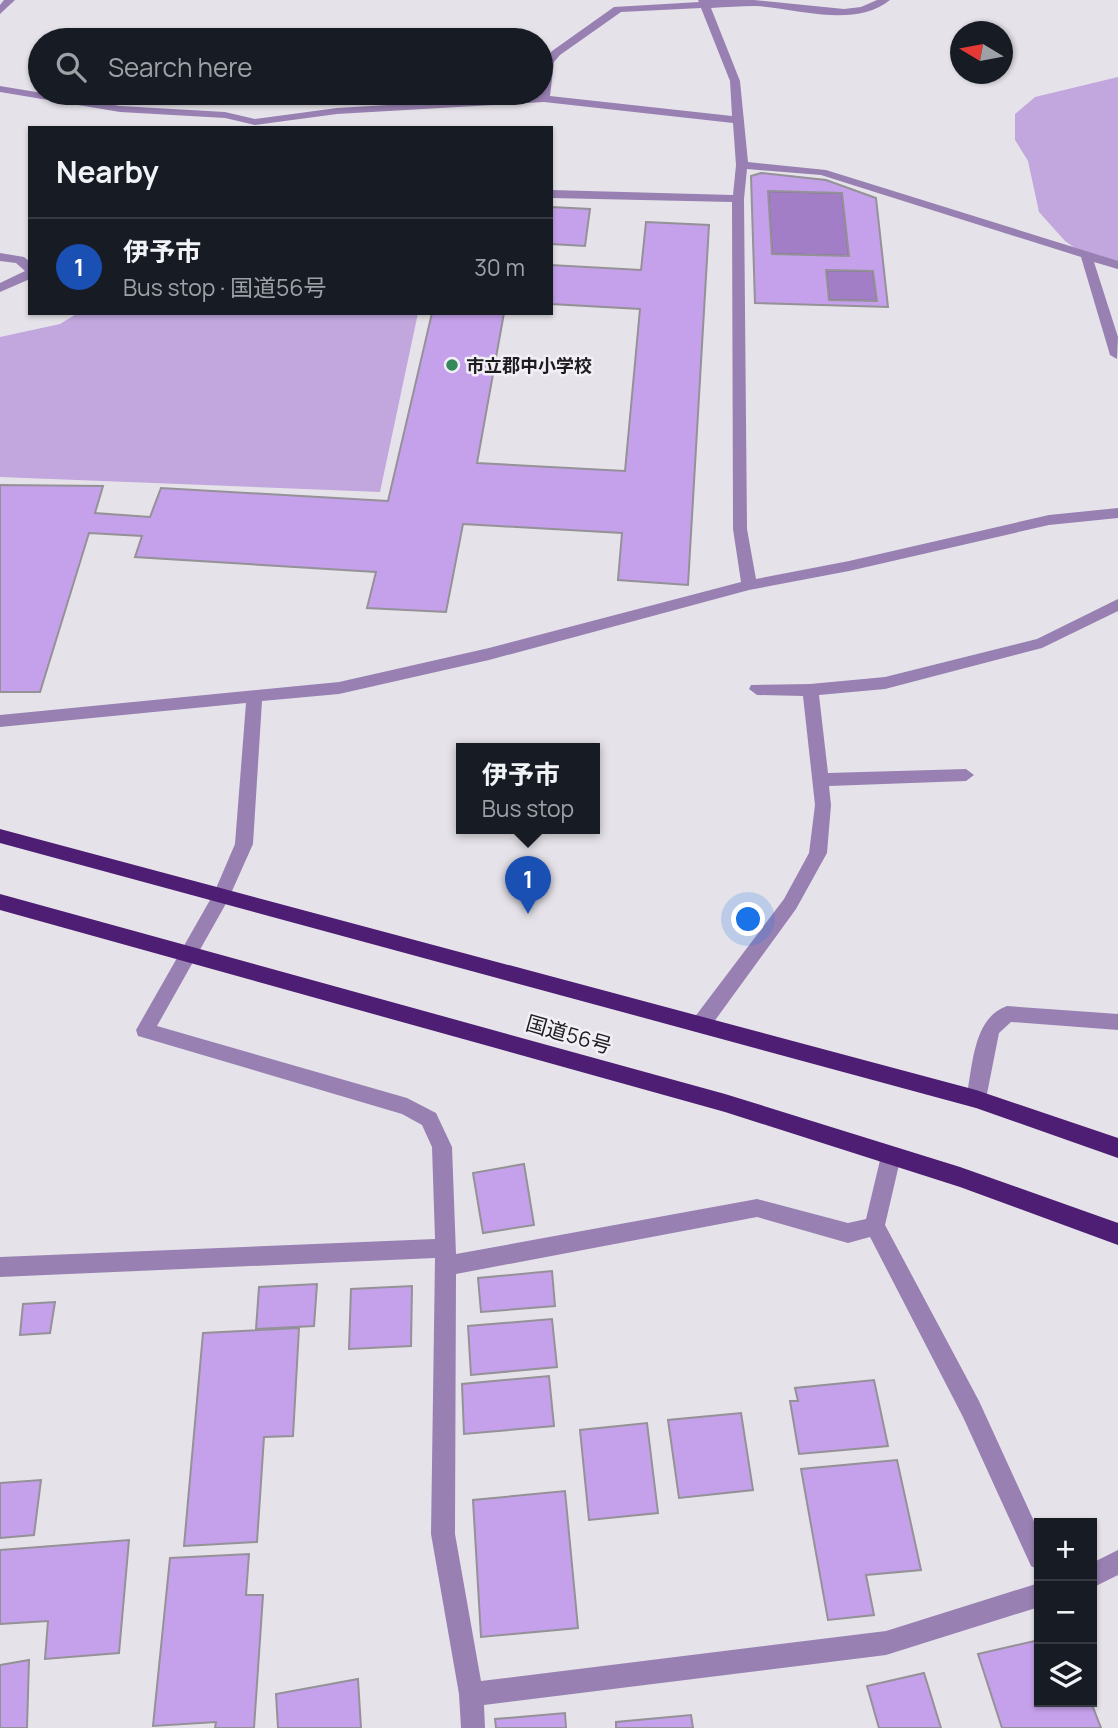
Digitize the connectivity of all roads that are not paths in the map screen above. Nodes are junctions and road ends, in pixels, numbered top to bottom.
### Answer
1 (10, 0) edge
2 (885, 0) edge
3 (704, 3) edge
4 (0, 11) edge
5 (553, 57) edge
6 (0, 89) edge
7 (28, 94) edge
8 (553, 100) edge
9 (91, 105) edge
10 (440, 105) edge
11 (738, 120) junction
12 (252, 125) edge
13 (742, 165) junction
14 (553, 194) edge
15 (738, 199) junction
16 (1086, 255) junction
17 (0, 257) edge
18 (1118, 265) edge
19 (28, 267) edge
20 (28, 275) edge
21 (0, 288) edge
22 (1117, 355) edge
23 (1118, 513) edge
24 (749, 585) junction
25 (1118, 604) edge
26 (757, 689) dead end
27 (810, 690) junction
28 (254, 698) junction
29 (0, 721) edge
30 (966, 775) dead end
31 (820, 780) junction
32 (0, 835) edge
33 (222, 895) junction
34 (0, 902) edge
35 (188, 955) junction
36 (1118, 1022) edge
37 (701, 1024) junction
38 (976, 1098) junction
39 (1118, 1148) edge
40 (891, 1156) junction
41 (875, 1226) junction
42 (1118, 1234) edge
43 (446, 1257) junction
44 (0, 1267) edge
45 (1034, 1547) edge
46 (1118, 1562) edge
47 (1097, 1573) edge
48 (1034, 1597) edge
49 (471, 1694) junction
50 (473, 1728) edge

1 - 4 street
2 - 3 street
3 - 5 street
3 - 11 street
6 - 7 street
8 - 11 street
9 - 12 street
10 - 12 street
11 - 13 street
13 - 15 street
13 - 16 street
14 - 15 street
15 - 24 street
16 - 18 street
16 - 22 street
17 - 19 street
20 - 21 street
23 - 24 street
24 - 28 street
25 - 27 street
26 - 27 street
27 - 31 street
28 - 29 street
28 - 33 street
30 - 31 street
31 - 37 street
32 - 33 highway, 国道56号
33 - 35 street
33 - 37 highway, 国道56号
34 - 35 highway, 国道56号
35 - 40 highway, 国道56号
35 - 43 street
36 - 38 street
37 - 38 highway, 国道56号
38 - 39 highway, 国道56号
40 - 41 street
40 - 42 highway, 国道56号
41 - 43 street
41 - 45 street
43 - 44 street
43 - 49 street
46 - 47 street
48 - 49 street
49 - 50 street

